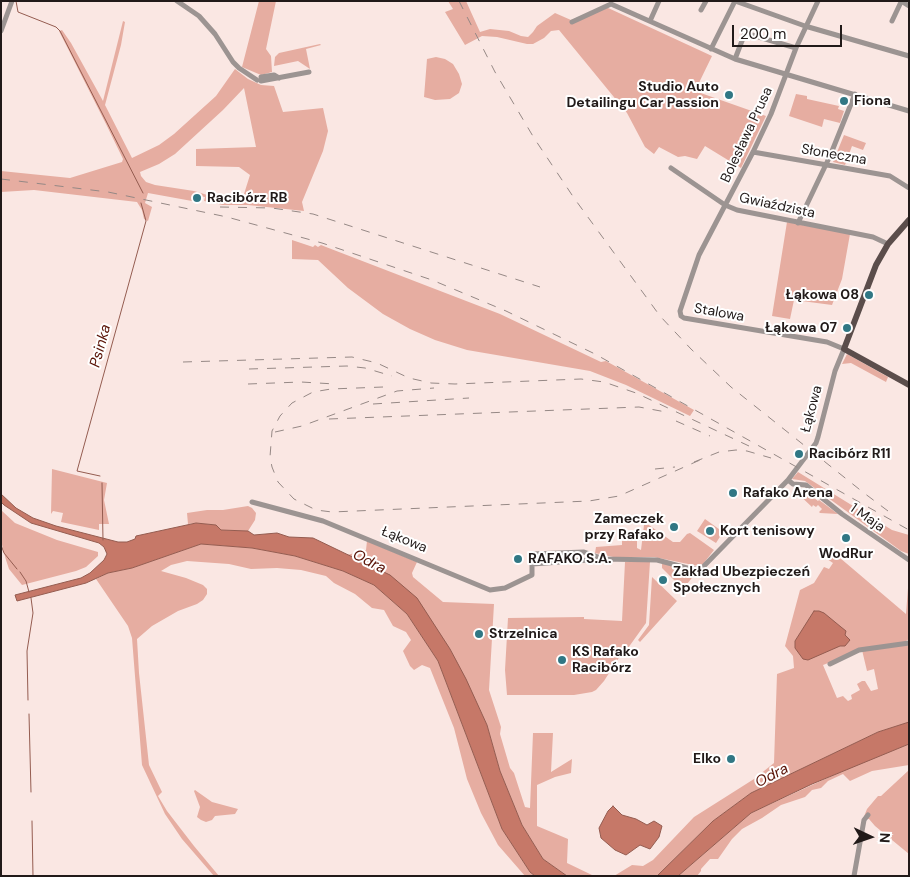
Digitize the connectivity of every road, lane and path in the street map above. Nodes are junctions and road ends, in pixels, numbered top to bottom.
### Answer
1 (12, 1) edge
2 (177, 1) edge
3 (659, 1) edge
4 (706, 1) edge
5 (735, 1) edge
6 (818, 1) edge
7 (901, 2) edge
8 (909, 6) edge
9 (701, 10) dead end
10 (650, 21) junction
11 (892, 21) dead end
12 (572, 22) dead end
13 (805, 26) junction
14 (1, 31) edge
15 (796, 48) junction
16 (711, 49) junction
17 (909, 56) edge
18 (735, 59) junction
19 (309, 72) dead end
20 (787, 74) junction
21 (855, 94) junction
22 (909, 111) edge
23 (754, 152) junction
24 (826, 166) junction
25 (671, 168) dead end
26 (909, 188) edge
27 (725, 205) junction
28 (909, 220) edge
29 (798, 223) junction
30 (888, 244) junction
31 (844, 348) junction
32 (909, 385) edge
33 (788, 480) junction
34 (252, 502) dead end
35 (584, 552) junction
36 (591, 555) junction
37 (604, 559) junction
38 (909, 560) edge
39 (588, 561) junction
40 (532, 564) junction
41 (909, 642) edge
42 (830, 664) dead end
43 (868, 815) dead end
44 (854, 876) edge

1 - 14 street
2 - 19 street
3 - 10 street
4 - 9 street
5 - 13 street
5 - 16 street
6 - 13 street, Bolesława Prusa
7 - 8 street
7 - 11 street
10 - 12 street
10 - 16 street
13 - 15 street, Bolesława Prusa
13 - 17 street
15 - 18 street
15 - 20 street, Bolesława Prusa
16 - 18 street
18 - 20 street
20 - 21 street
20 - 23 street, Bolesława Prusa
21 - 22 street
21 - 24 street
23 - 24 street, Słoneczna
23 - 27 street, Bolesława Prusa
24 - 26 street, Słoneczna
24 - 29 street
25 - 27 street, Gwiaździsta
27 - 29 street, Gwiaździsta
27 - 31 street, Stalowa
28 - 30 main road, Łąkowa
29 - 30 street, Gwiaździsta
30 - 31 main road, Łąkowa
31 - 32 main road
31 - 33 street, Łąkowa
33 - 37 street, Łąkowa
33 - 38 street, 1 Maja
34 - 40 street, Łąkowa
35 - 36 street, Łąkowa
35 - 39 street
35 - 40 street, Łąkowa
36 - 37 street, Łąkowa
36 - 39 street
37 - 39 street, Łąkowa
39 - 40 street, Łąkowa
41 - 42 street
43 - 44 street

